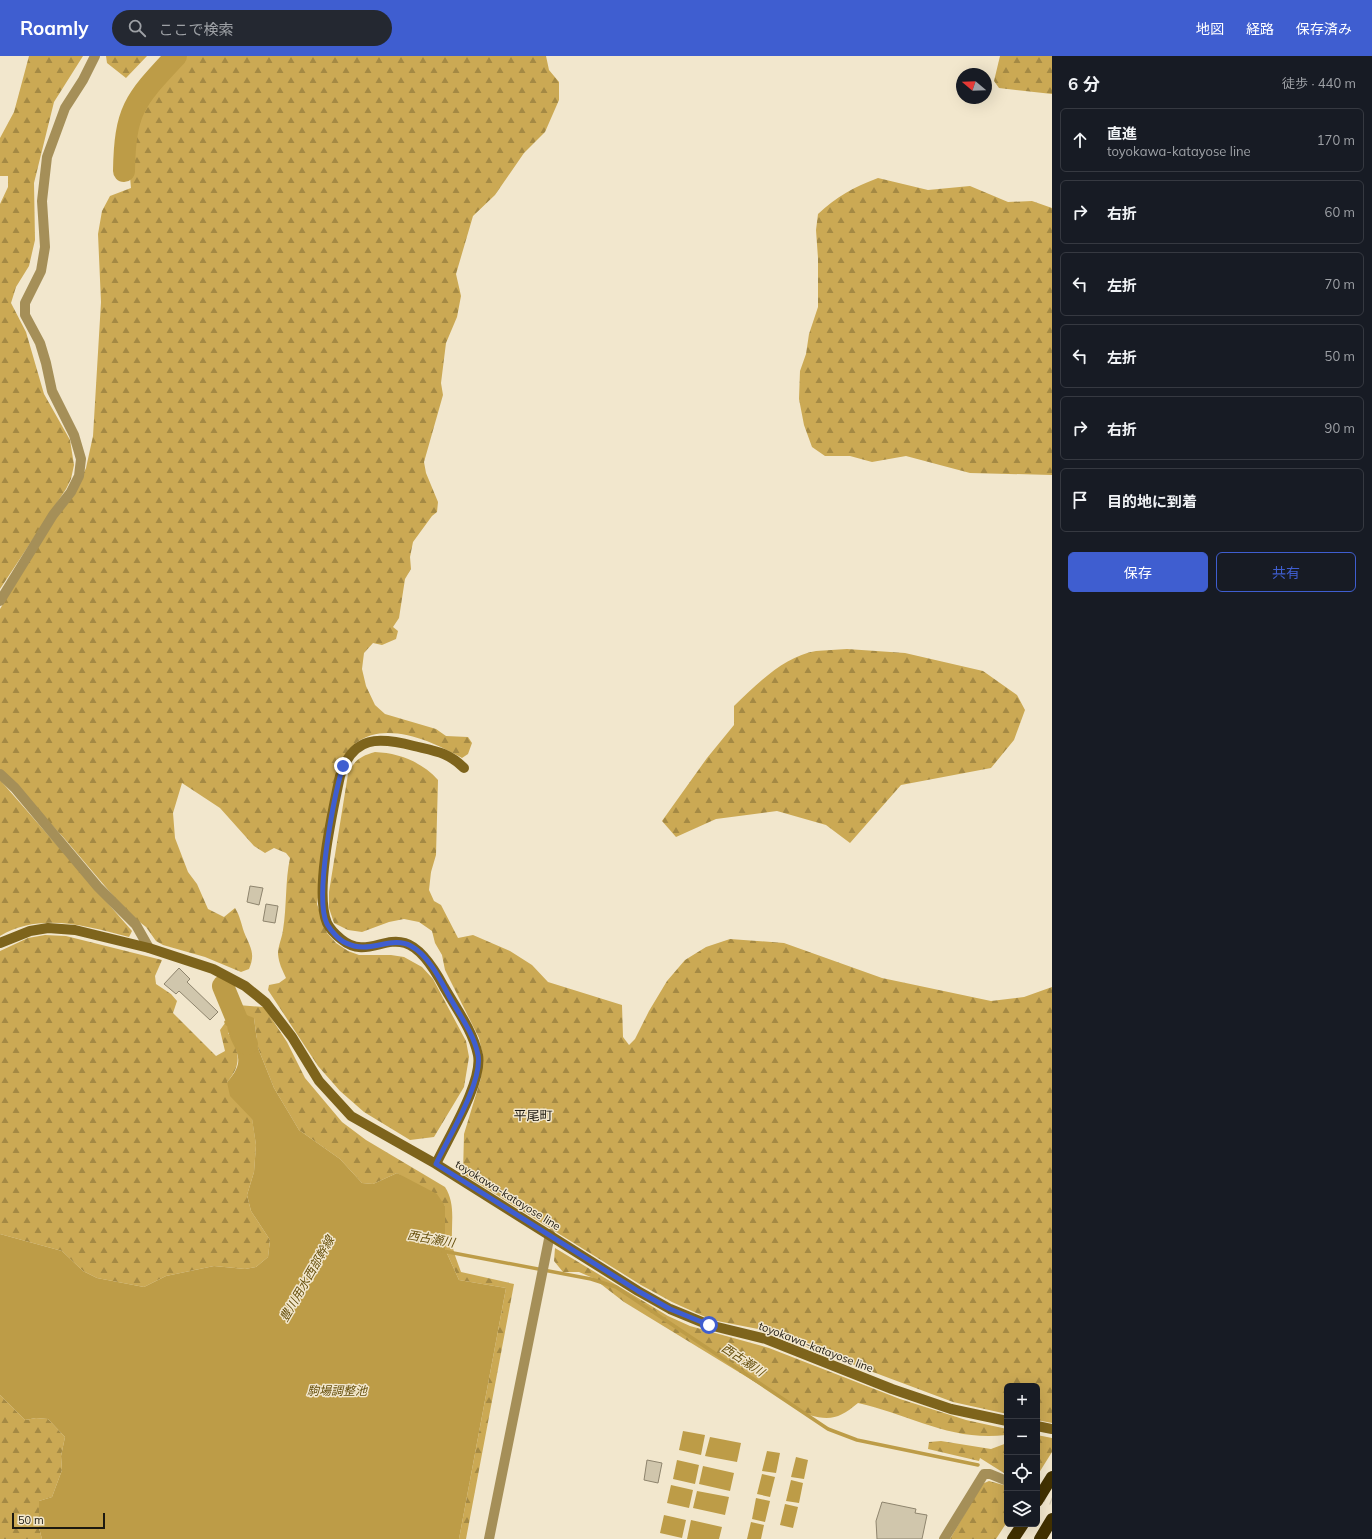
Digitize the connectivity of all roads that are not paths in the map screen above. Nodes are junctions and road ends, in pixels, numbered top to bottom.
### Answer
1 (95, 56) edge
2 (0, 601) edge
3 (464, 768) dead end
4 (0, 774) edge
5 (0, 943) edge
6 (149, 948) junction
7 (436, 1164) junction
8 (550, 1234) junction
9 (1004, 1420) edge
10 (1040, 1427) edge
11 (1052, 1429) edge
12 (1052, 1477) edge
13 (1004, 1480) edge
14 (1040, 1496) edge
15 (1052, 1519) edge
16 (1021, 1527) edge
17 (489, 1539) edge
18 (944, 1539) edge
19 (1013, 1539) edge
20 (1040, 1539) edge

1 - 2 street
3 - 7 main road
4 - 6 street
5 - 6 main road, toyokawa-katayose line
6 - 7 main road, toyokawa-katayose line
7 - 8 main road, toyokawa-katayose line
8 - 9 main road, toyokawa-katayose line
8 - 17 street
10 - 11 main road
12 - 14 highway
13 - 18 street
15 - 20 highway
16 - 19 highway

